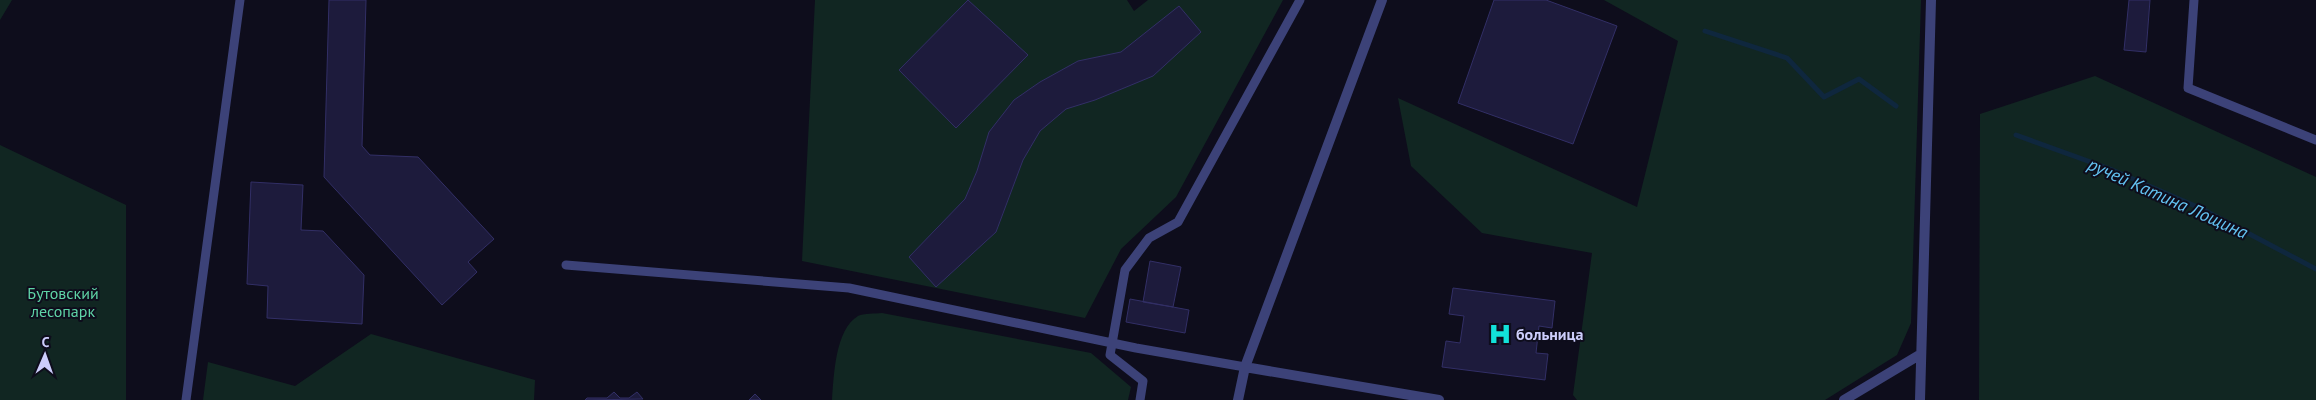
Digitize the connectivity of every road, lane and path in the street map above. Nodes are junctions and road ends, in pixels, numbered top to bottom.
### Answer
1 (240, 0) edge
2 (1300, 0) edge
3 (1382, 0) edge
4 (1931, 0) edge
5 (2194, 0) edge
6 (2316, 140) edge
7 (566, 265) dead end
8 (1113, 343) junction
9 (1920, 354) junction
10 (1244, 367) junction
11 (186, 400) edge
12 (1140, 400) edge
13 (1238, 400) edge
14 (1439, 400) edge
15 (1844, 400) edge
16 (1920, 400) edge

1 - 11 lane
2 - 8 lane
3 - 10 street
4 - 9 street
5 - 6 lane
7 - 8 lane
8 - 10 lane
8 - 12 lane
9 - 15 street
9 - 16 street
10 - 13 street
10 - 14 street

